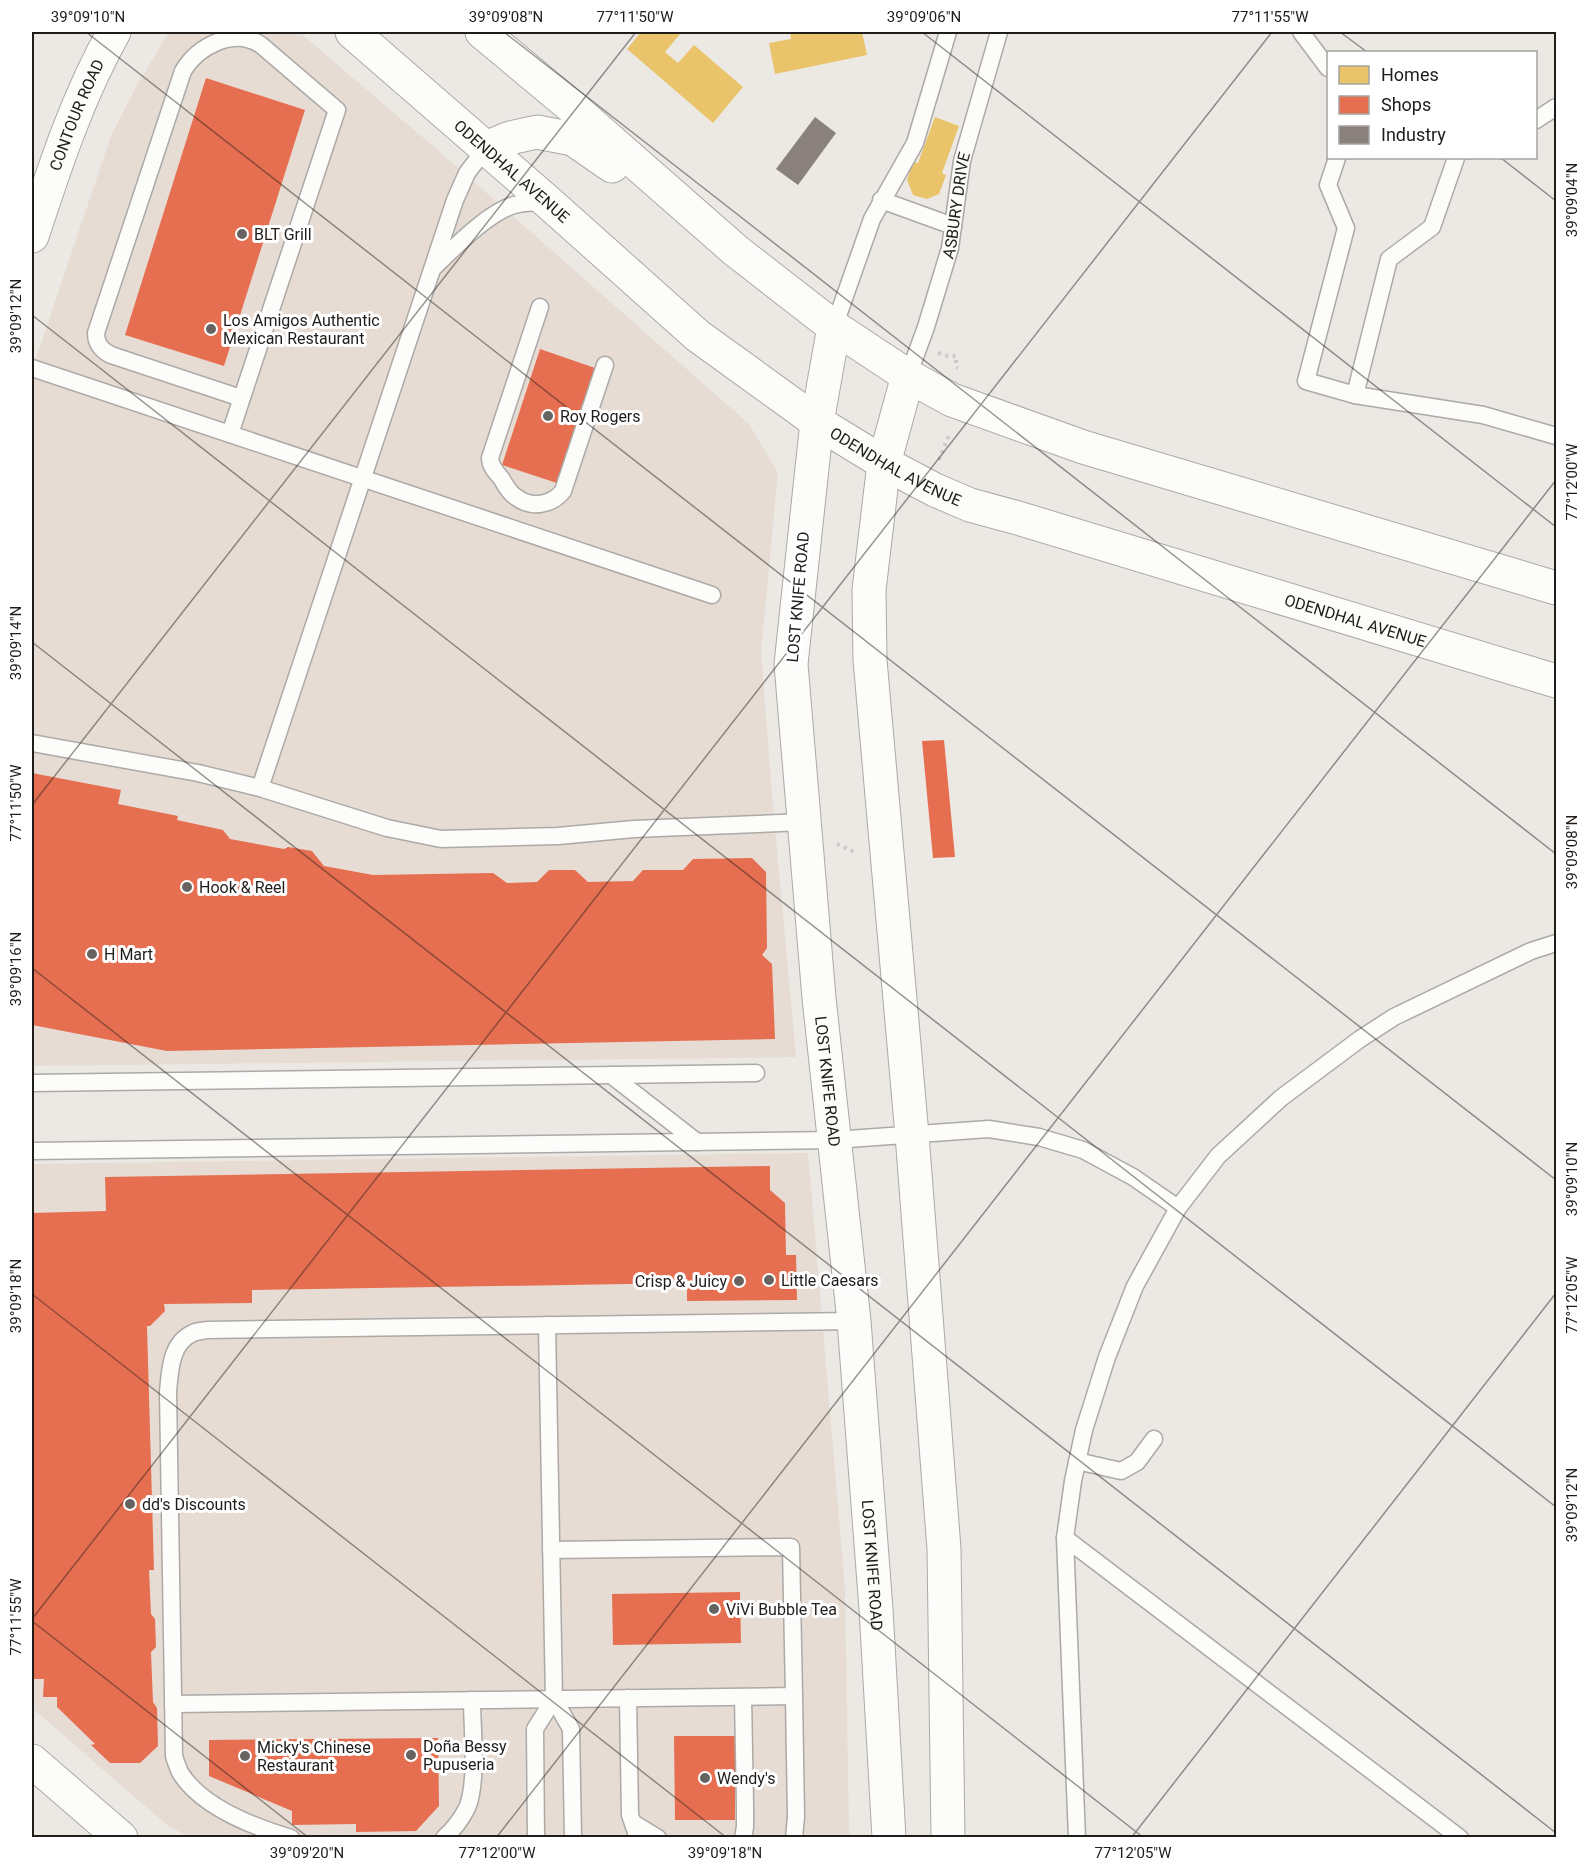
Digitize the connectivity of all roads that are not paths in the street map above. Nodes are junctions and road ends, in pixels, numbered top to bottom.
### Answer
1 (114, 32) edge
2 (352, 32) edge
3 (482, 32) edge
4 (948, 32) edge
5 (999, 32) edge
6 (1301, 32) edge
7 (1327, 65) edge
8 (1557, 107) edge
9 (1537, 119) edge
10 (486, 148) junction
11 (1337, 159) edge
12 (1456, 159) edge
13 (881, 200) junction
14 (549, 203) junction
15 (953, 226) junction
16 (32, 236) edge
17 (735, 250) junction
18 (432, 269) junction
19 (540, 307) dead end
20 (834, 327) junction
21 (605, 365) dead end
22 (32, 368) edge
23 (908, 376) junction
24 (1354, 395) junction
25 (241, 398) junction
26 (817, 422) junction
27 (230, 434) junction
28 (1557, 436) edge
29 (884, 463) junction
30 (362, 478) junction
31 (1557, 588) edge
32 (712, 595) dead end
33 (1557, 681) edge
34 (32, 743) edge
35 (260, 788) junction
36 (816, 831) junction
37 (1557, 943) edge
38 (756, 1073) dead end
39 (611, 1075) junction
40 (32, 1083) edge
41 (912, 1135) junction
42 (834, 1140) junction
43 (697, 1142) junction
44 (32, 1151) edge
45 (1178, 1208) junction
46 (854, 1321) junction
47 (547, 1325) junction
48 (1154, 1439) dead end
49 (1077, 1461) junction
50 (1065, 1538) junction
51 (551, 1550) junction
52 (794, 1696) junction
53 (743, 1697) junction
54 (627, 1698) junction
55 (554, 1699) junction
56 (472, 1700) junction
57 (173, 1704) junction
58 (32, 1761) edge
59 (632, 1821) junction
60 (121, 1838) edge
61 (291, 1838) edge
62 (444, 1838) edge
63 (536, 1838) edge
64 (573, 1838) edge
65 (641, 1838) edge
66 (658, 1838) edge
67 (743, 1838) edge
68 (794, 1838) edge
69 (889, 1838) edge
70 (948, 1838) edge
71 (1077, 1838) edge
72 (1460, 1838) edge

1 - 16 street, CONTOUR ROAD
2 - 10 street, ODENDHAL AVENUE
3 - 17 street
4 - 13 lane
5 - 15 lane, ASBURY DRIVE
6 - 7 lane
8 - 9 lane
10 - 14 street, ODENDHAL AVENUE
10 - 17 street
10 - 18 lane
11 - 24 lane
12 - 24 lane
13 - 15 lane
13 - 20 lane
14 - 18 lane
14 - 26 street, ODENDHAL AVENUE
15 - 23 lane, ASBURY DRIVE
17 - 20 street
18 - 30 lane
19 - 21 lane
20 - 23 street
20 - 26 street, LOST KNIFE ROAD
22 - 27 lane
23 - 29 street
23 - 31 street
24 - 28 lane
25 - 25 lane
25 - 27 lane
26 - 29 street, ODENDHAL AVENUE
26 - 36 street, LOST KNIFE ROAD
27 - 30 lane
29 - 33 street, ODENDHAL AVENUE
29 - 41 street
30 - 32 lane
30 - 35 lane
34 - 35 lane
35 - 36 lane
36 - 42 street, LOST KNIFE ROAD
37 - 45 lane
38 - 39 lane
39 - 40 lane
39 - 43 lane
41 - 42 lane
41 - 45 lane
41 - 70 street
42 - 43 lane
42 - 46 street, LOST KNIFE ROAD
43 - 44 lane
45 - 49 lane
46 - 47 lane
46 - 69 street, LOST KNIFE ROAD
47 - 51 lane
47 - 57 lane
48 - 49 lane
49 - 50 lane
50 - 71 lane
50 - 72 lane
51 - 52 lane
51 - 55 lane
52 - 53 lane
52 - 68 lane
53 - 54 lane
53 - 67 lane
54 - 55 lane
54 - 59 lane
55 - 56 lane
55 - 63 lane
55 - 64 lane
56 - 57 lane
56 - 62 lane
57 - 61 lane
58 - 60 street
59 - 65 lane
59 - 66 lane

